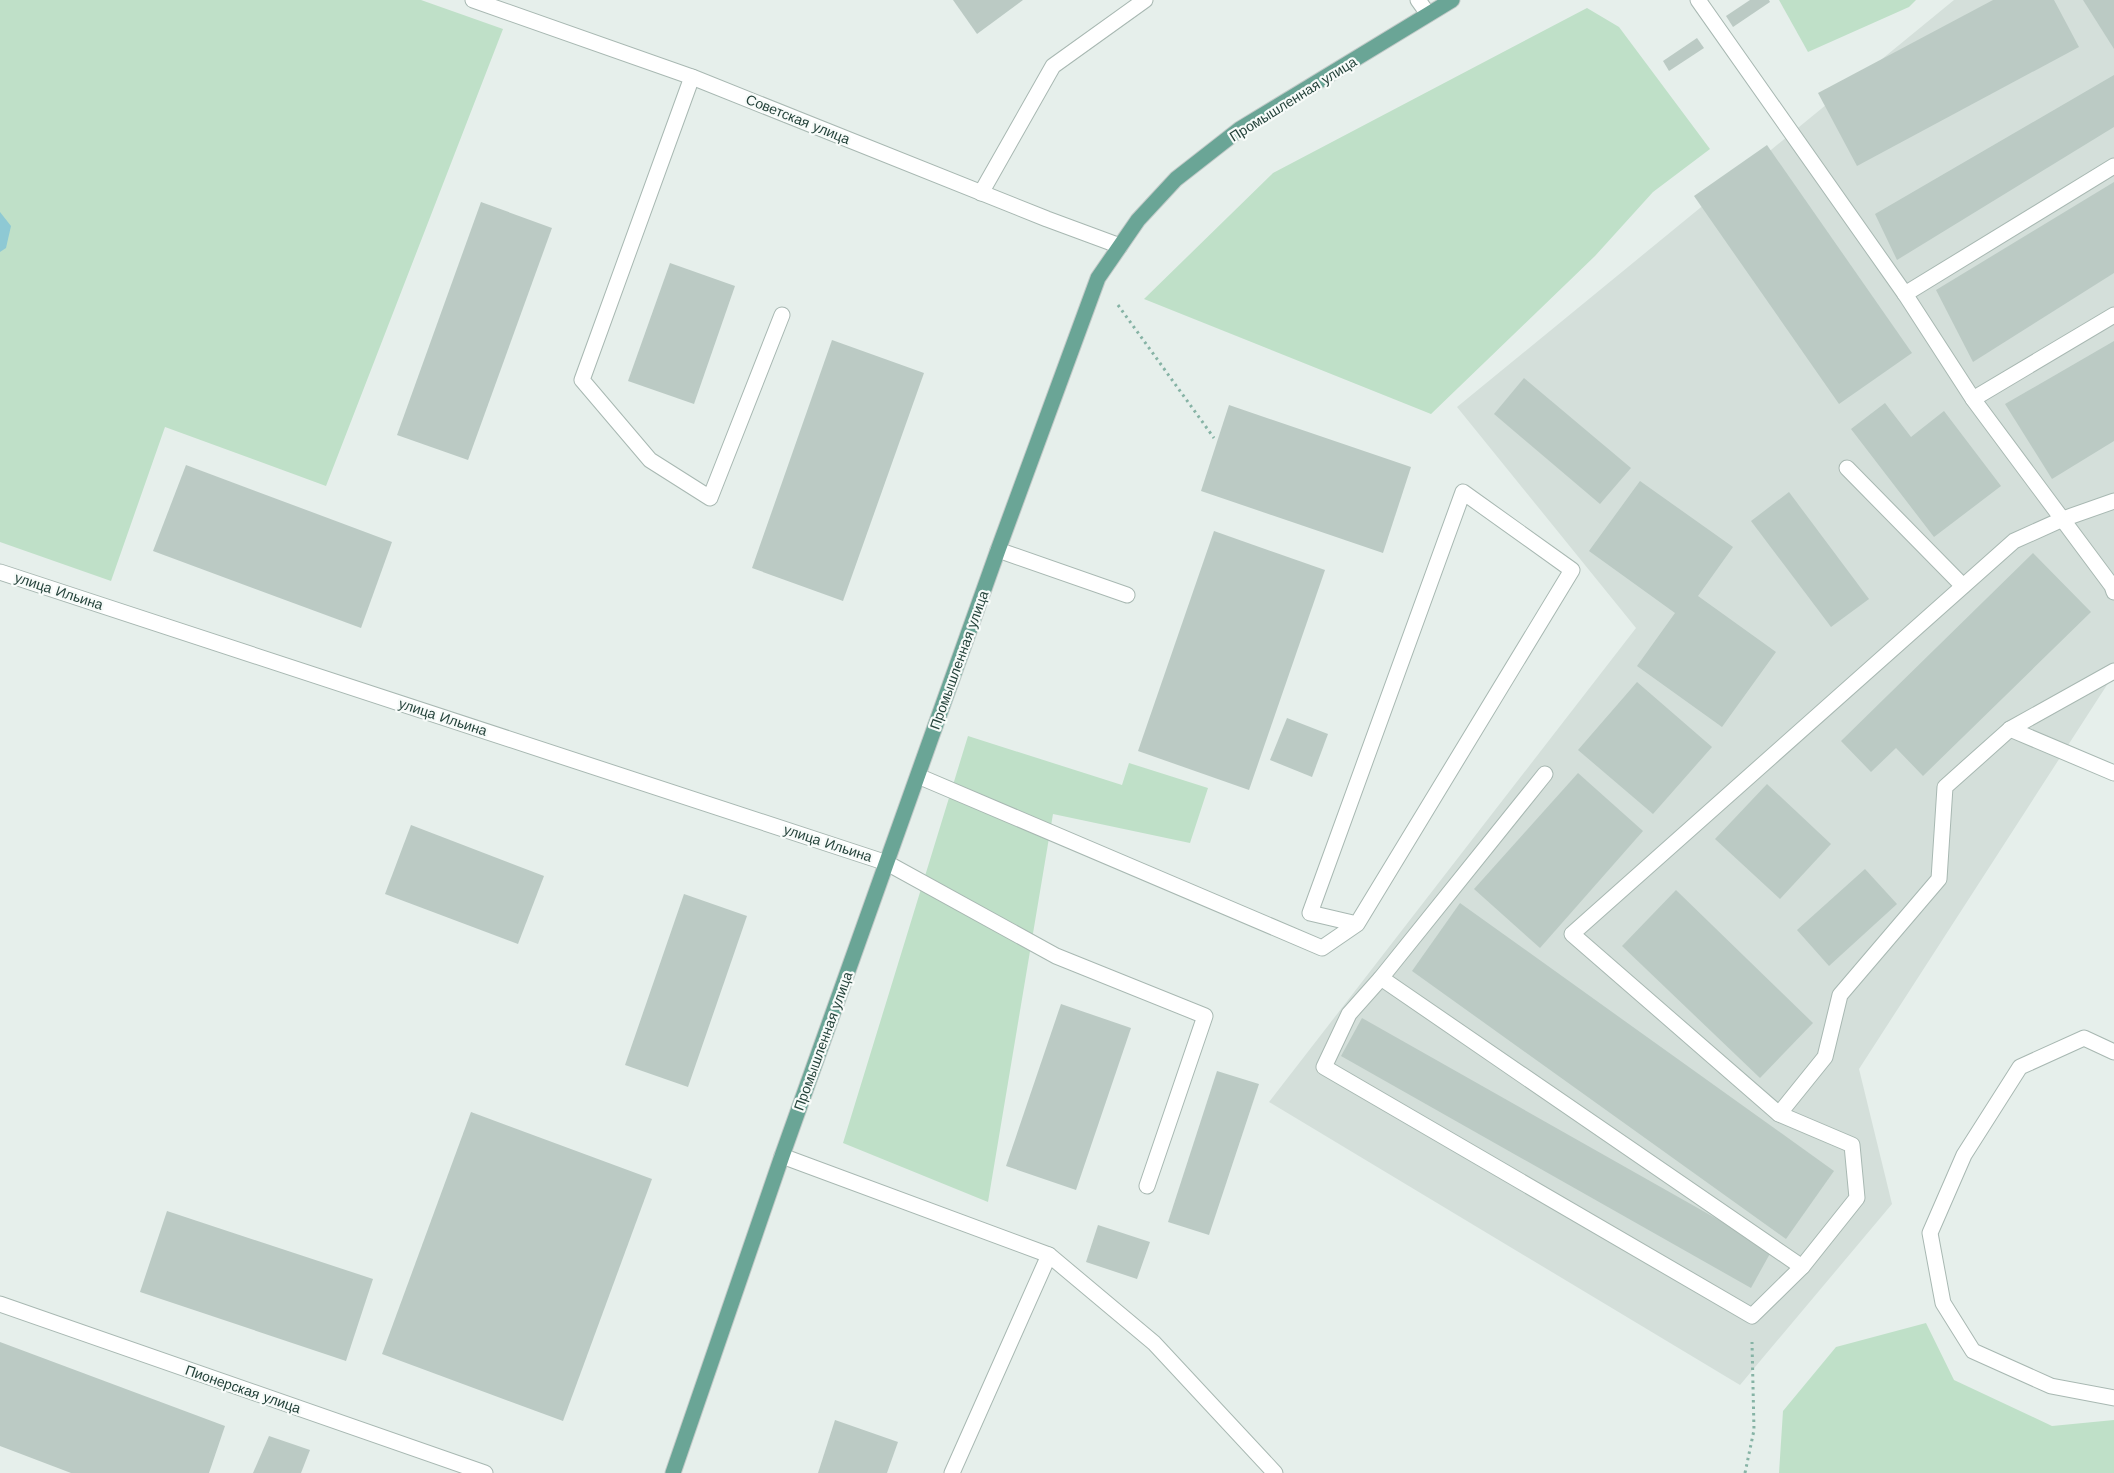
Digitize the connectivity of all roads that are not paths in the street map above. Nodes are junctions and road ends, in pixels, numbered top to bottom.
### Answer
1 (473, 0) edge
2 (1145, 0) edge
3 (1418, 0) edge
4 (1452, 0) edge
5 (1698, 0) edge
6 (1428, 14) junction
7 (692, 76) junction
8 (2114, 166) edge
9 (982, 193) junction
10 (1120, 246) junction
11 (1905, 294) junction
12 (782, 315) dead end
13 (2114, 315) edge
14 (1973, 399) junction
15 (1848, 468) dead end
16 (2114, 501) edge
17 (2062, 519) junction
18 (998, 550) junction
19 (0, 572) edge
20 (1963, 586) junction
21 (2114, 592) edge
22 (1127, 595) dead end
23 (2114, 671) edge
24 (2010, 729) junction
25 (2114, 773) edge
26 (1545, 774) dead end
27 (918, 776) junction
28 (887, 863) junction
29 (1357, 924) junction
30 (1381, 978) junction
31 (2114, 1052) edge
32 (1779, 1114) junction
33 (782, 1156) junction
34 (1147, 1186) dead end
35 (1049, 1255) junction
36 (1802, 1267) junction
37 (0, 1304) edge
38 (2114, 1398) edge
39 (485, 1473) edge
40 (674, 1473) edge
41 (952, 1473) edge
42 (1275, 1473) edge

1 - 7 street, Советская улица
2 - 9 street
3 - 6 street
4 - 6 main road, Промышленная улица
5 - 11 street
6 - 10 main road, Промышленная улица
7 - 9 street, Советская улица
7 - 12 street
8 - 11 street
9 - 10 street, Советская улица
10 - 18 main road, Промышленная улица
11 - 14 street
13 - 14 street
14 - 17 street
15 - 20 street
16 - 17 street
17 - 20 street
17 - 21 street
18 - 22 street
18 - 27 main road, Промышленная улица
19 - 28 street, улица Ильина
20 - 32 street
23 - 24 street
24 - 25 street
24 - 32 street
26 - 30 street
27 - 28 main road, Промышленная улица
27 - 29 street
28 - 33 main road, Промышленная улица
28 - 34 street, улица Ильина
29 - 29 street
30 - 36 street
30 - 36 street
31 - 38 street
32 - 36 street
33 - 35 street
33 - 40 main road, Промышленная улица
35 - 41 street
35 - 42 street
37 - 39 street, Пионерская улица

